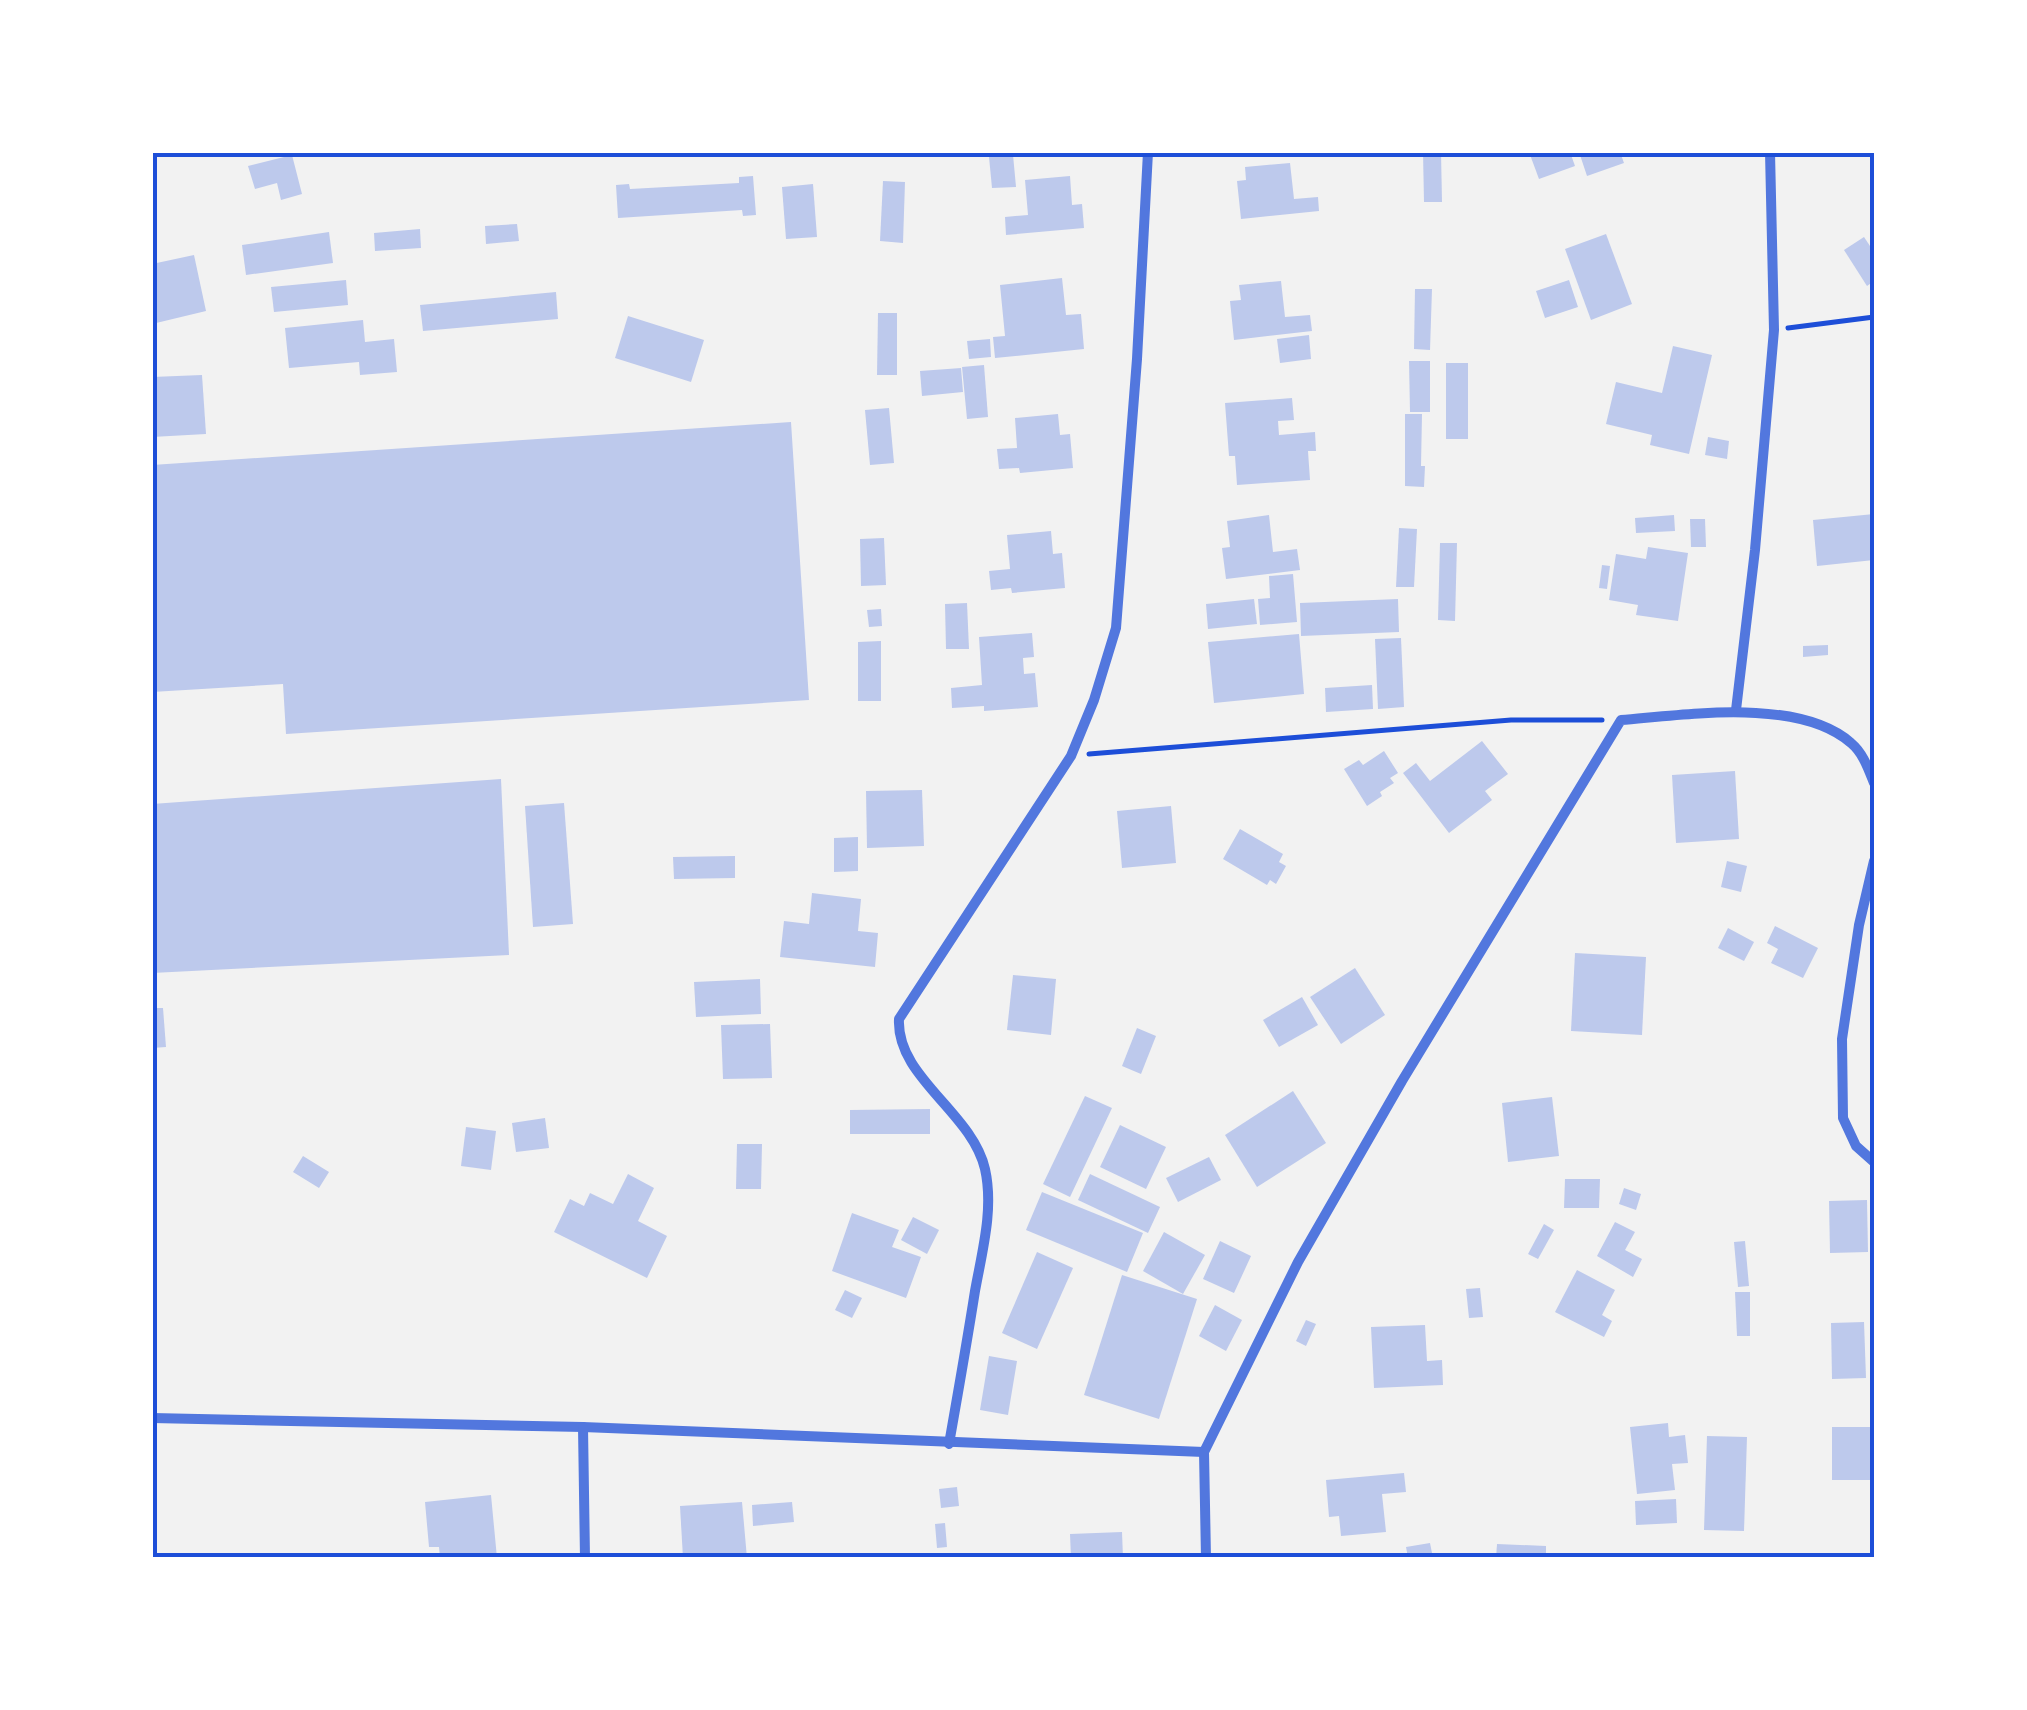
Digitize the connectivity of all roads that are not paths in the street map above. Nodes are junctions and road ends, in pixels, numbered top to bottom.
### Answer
1 (1148, 152) edge
2 (1770, 152) edge
3 (1736, 710) junction
4 (1874, 783) edge
5 (1874, 861) edge
6 (1874, 1162) edge
7 (152, 1418) edge
8 (583, 1427) junction
9 (950, 1444) junction
10 (1204, 1452) junction
11 (585, 1558) edge
12 (1206, 1558) edge

1 - 9 street
2 - 3 street
3 - 4 street
3 - 10 street
5 - 6 street
7 - 8 street
8 - 9 street
8 - 11 street
9 - 10 street
10 - 12 street

